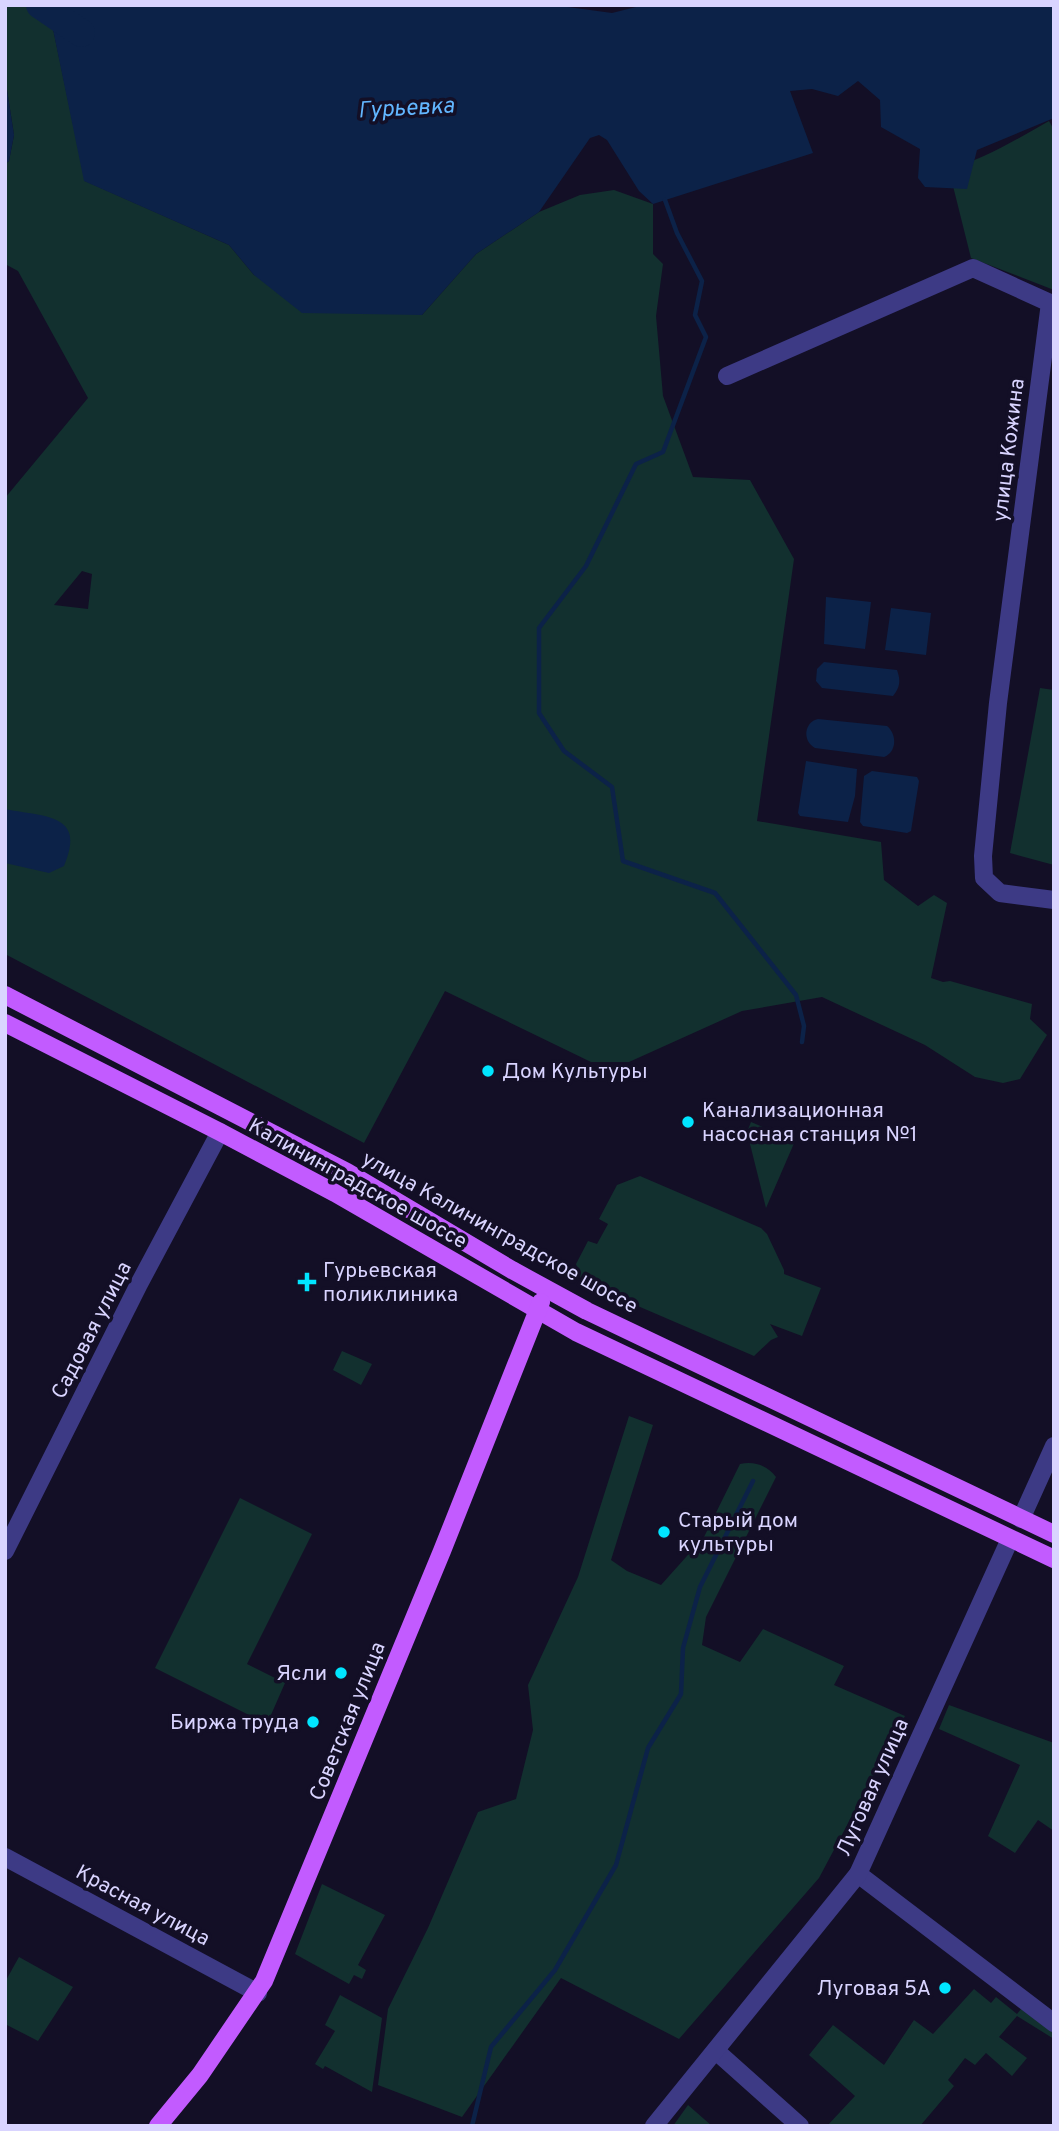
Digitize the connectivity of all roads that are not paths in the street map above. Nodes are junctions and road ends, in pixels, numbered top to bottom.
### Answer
1 (727, 376) dead end
2 (1054, 900) edge
3 (5, 995) edge
4 (5, 1023) edge
5 (220, 1132) junction
6 (547, 1289) junction
7 (537, 1310) junction
8 (1054, 1446) edge
9 (1021, 1519) junction
10 (1054, 1534) edge
11 (1010, 1539) junction
12 (5, 1551) edge
13 (1054, 1559) edge
14 (5, 1857) edge
15 (858, 1874) junction
16 (258, 1993) junction
17 (1054, 2023) edge
18 (716, 2051) junction
19 (158, 2126) edge
20 (654, 2126) edge
21 (800, 2126) edge

1 - 2 street, улица Кожина
3 - 6 main road, улица Калининградское шоссе
4 - 5 main road, Калининградское шоссе
5 - 7 main road, Калининградское шоссе
5 - 12 street, Садовая улица
6 - 7 main road, Советская улица
6 - 9 main road, улица Калининградское шоссе
7 - 11 main road
7 - 16 main road, Советская улица
8 - 9 street
9 - 10 main road, улица Калининградское шоссе
11 - 13 main road
11 - 15 street, Луговая улица
14 - 16 street, Красная улица
15 - 17 street
15 - 18 street, Луговая улица
16 - 19 main road, Советская улица
18 - 20 street, Луговая улица
18 - 21 street

